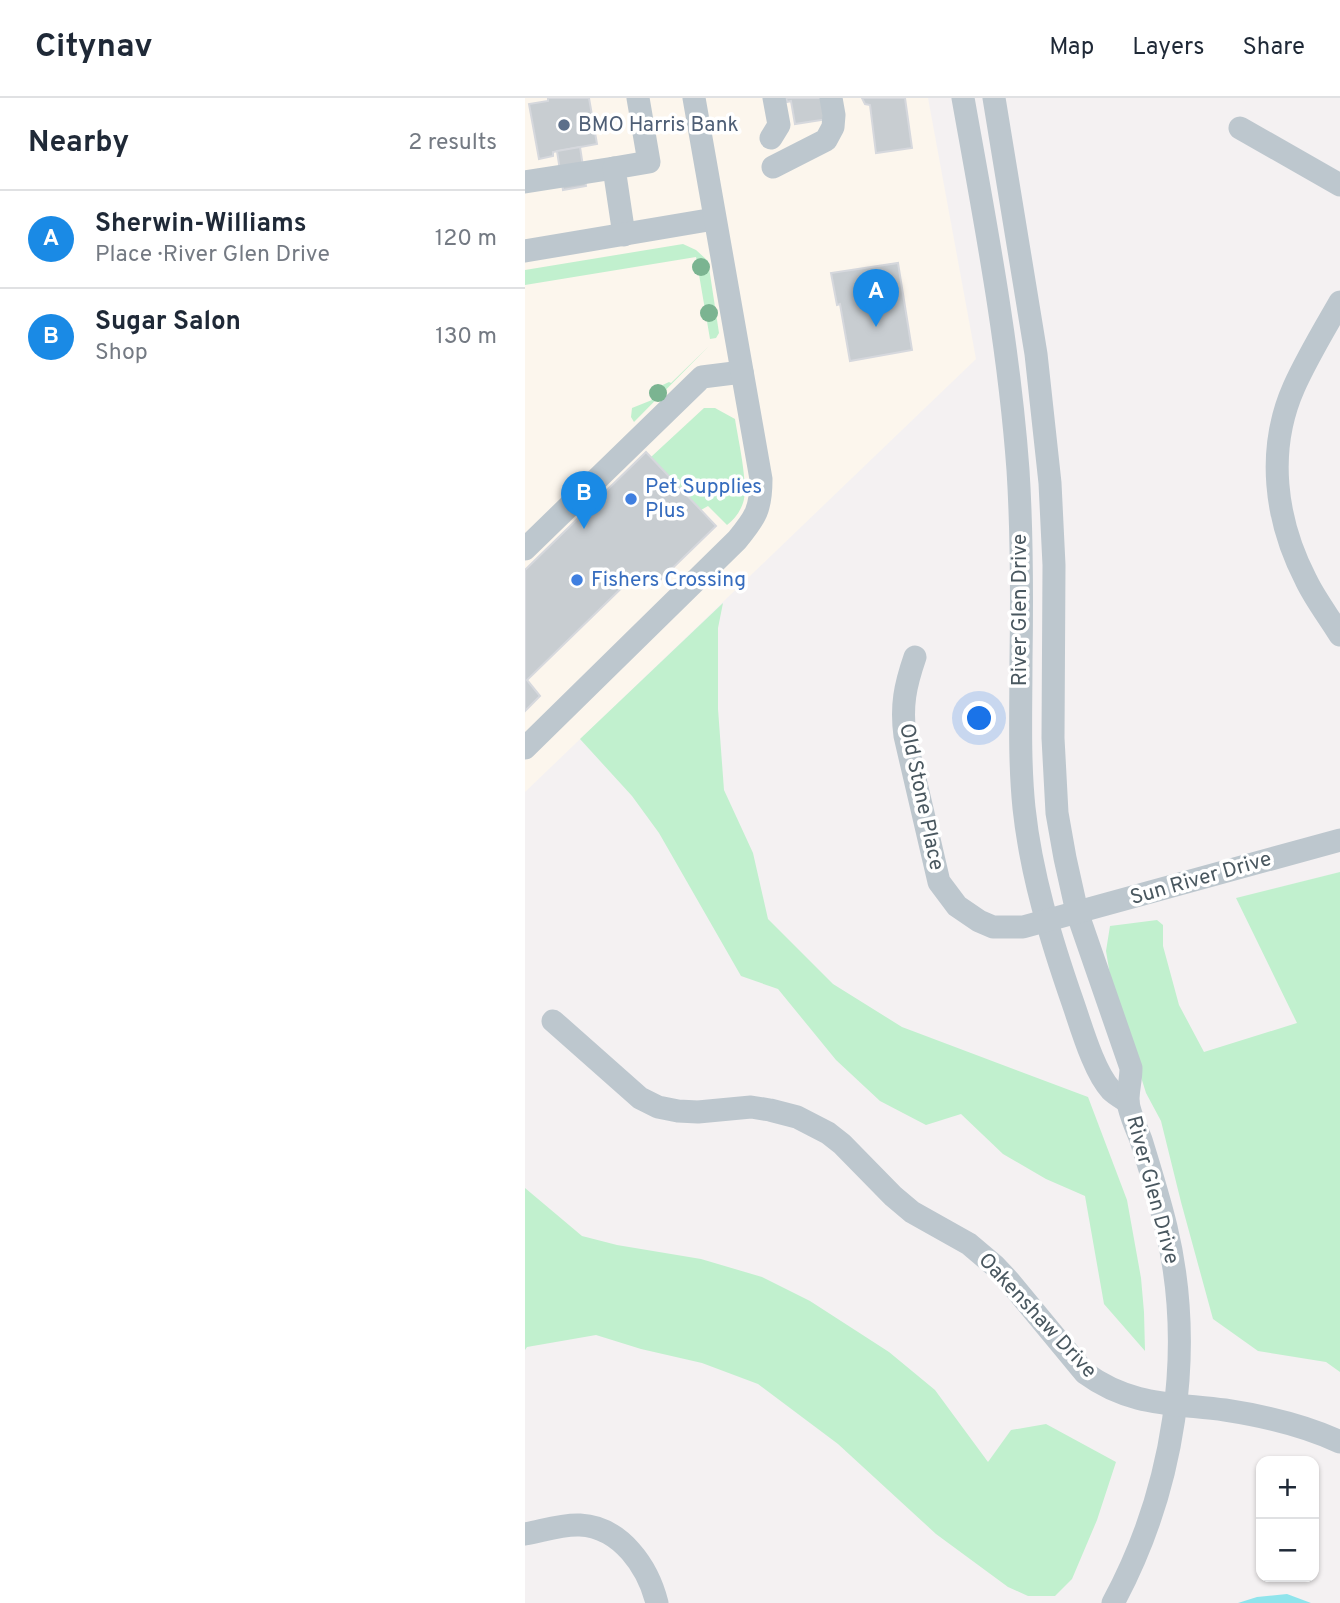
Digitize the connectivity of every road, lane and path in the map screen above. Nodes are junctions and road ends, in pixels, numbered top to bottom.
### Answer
1 (638, 98) edge
2 (694, 98) edge
3 (774, 98) edge
4 (831, 98) edge
5 (963, 98) edge
6 (994, 98) edge
7 (1240, 128) dead end
8 (771, 138) dead end
9 (773, 167) dead end
10 (614, 168) junction
11 (525, 182) edge
12 (1340, 185) edge
13 (714, 219) junction
14 (624, 235) junction
15 (525, 251) edge
16 (1340, 302) edge
17 (741, 372) junction
18 (525, 549) edge
19 (1340, 635) edge
20 (915, 657) dead end
21 (525, 748) edge
22 (1340, 840) edge
23 (1062, 917) junction
24 (553, 1021) dead end
25 (1128, 1102) junction
26 (1175, 1405) junction
27 (1340, 1442) edge
28 (525, 1534) edge
29 (657, 1603) edge
30 (1113, 1603) edge

1 - 10 street
2 - 13 street
3 - 8 street
4 - 9 street
5 - 23 street, River Glen Drive
6 - 23 street, River Glen Drive
7 - 12 street
10 - 11 street
10 - 14 street
13 - 14 street
13 - 17 street
14 - 15 street
16 - 19 street
17 - 18 street
17 - 21 street
20 - 23 street, Old Stone Place
22 - 23 street, Sun River Drive
23 - 25 street, River Glen Drive
23 - 25 street, River Glen Drive
24 - 26 street, Oakenshaw Drive
25 - 26 street, River Glen Drive
26 - 27 street, Oakenshaw Drive
26 - 30 street, River Glen Drive
28 - 29 street

